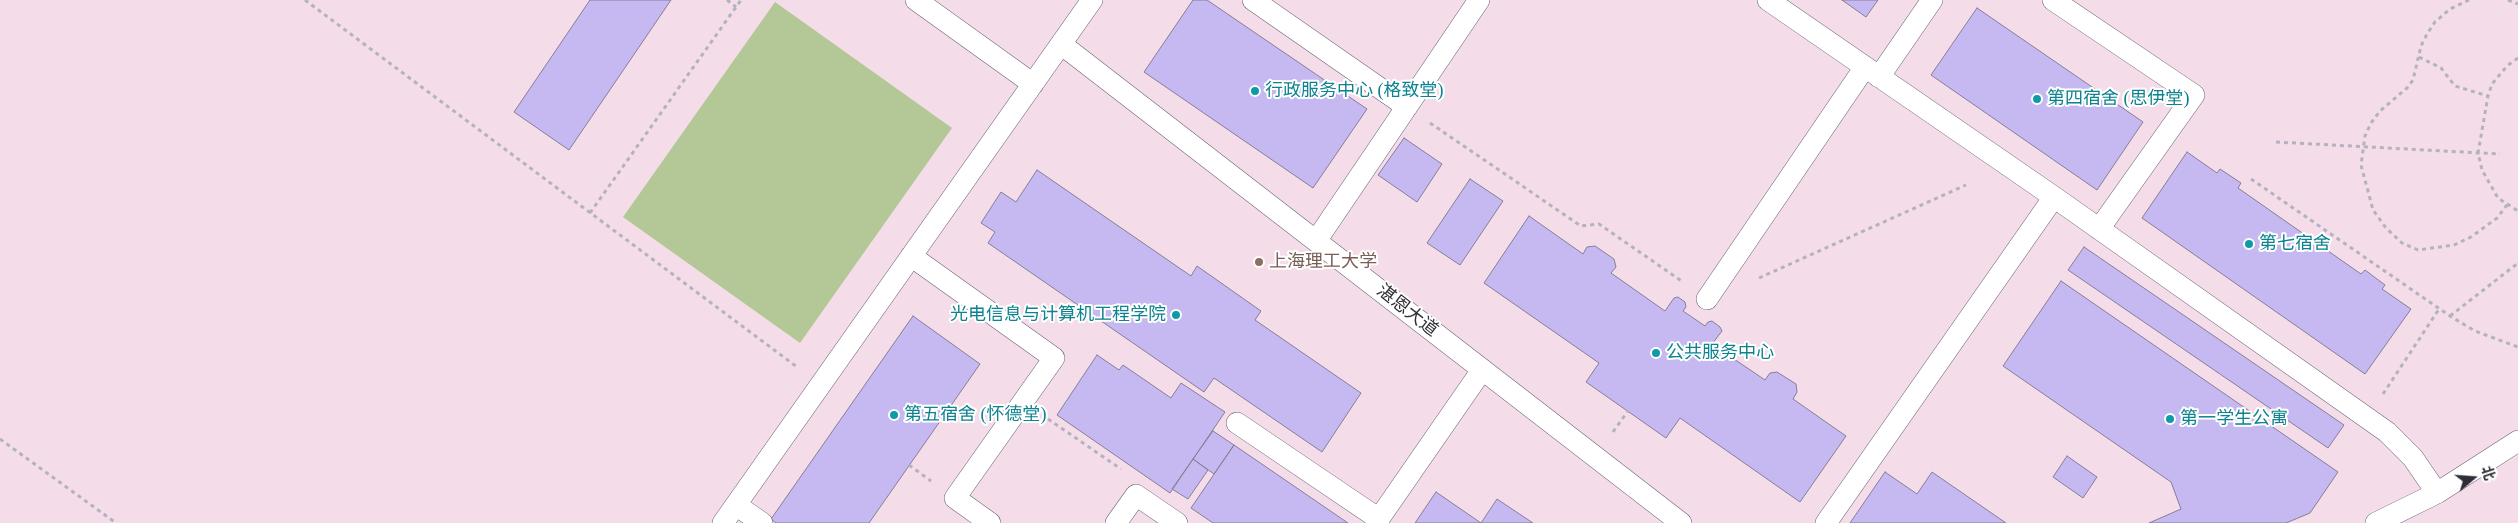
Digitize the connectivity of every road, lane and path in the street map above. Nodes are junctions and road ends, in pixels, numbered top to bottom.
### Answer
1 (305, 0) edge
2 (727, 0) edge
3 (741, 0) edge
4 (916, 0) edge
5 (1092, 0) edge
6 (1252, 0) edge
7 (1479, 0) edge
8 (1768, 0) edge
9 (1932, 0) edge
10 (2469, 0) edge
11 (2508, 0) edge
12 (2056, 1) edge
13 (2518, 4) edge
14 (736, 7) junction
15 (1061, 44) junction
16 (2419, 57) junction
17 (2518, 58) edge
18 (1872, 72) junction
19 (1033, 84) junction
20 (2488, 96) junction
21 (1407, 107) junction
22 (2276, 142) dead end
23 (2364, 147) junction
24 (2478, 153) junction
25 (2500, 154) dead end
26 (2251, 179) dead end
27 (1966, 185) dead end
28 (2054, 197) junction
29 (2507, 206) junction
30 (2518, 211) edge
31 (590, 213) junction
32 (2099, 229) junction
33 (1316, 241) junction
34 (912, 256) junction
35 (2518, 263) edge
36 (1751, 282) dead end
37 (1708, 299) joint
38 (2439, 309) junction
39 (2450, 316) junction
40 (2518, 347) edge
41 (1482, 370) junction
42 (820, 385) junction
43 (1023, 402) junction
44 (1628, 411) dead end
45 (2367, 418) junction
46 (1237, 423) dead end
47 (1616, 429) dead end
48 (0, 438) edge
49 (2518, 441) edge
50 (2437, 493) junction
51 (1136, 495) junction
52 (736, 505) junction
53 (1377, 521) edge
54 (116, 523) edge
55 (723, 523) edge
56 (762, 523) edge
57 (990, 523) edge
58 (1116, 523) edge
59 (1177, 523) edge
60 (1681, 523) edge
61 (1826, 523) edge
62 (2376, 523) edge

1 - 31 path
2 - 14 path
3 - 14 path
4 - 19 lane
5 - 15 lane
6 - 21 lane
7 - 21 lane
8 - 18 lane
9 - 18 lane
10 - 16 path
11 - 13 path
12 - 32 lane
14 - 31 path
15 - 19 lane
15 - 33 lane, 湛恩大道
16 - 20 path
16 - 23 path
17 - 20 path
18 - 28 lane
18 - 37 lane
19 - 34 lane
20 - 24 path
21 - 33 lane
21 - 37 path
22 - 23 path
23 - 24 path
23 - 29 path
24 - 25 path
24 - 29 path
26 - 38 path
27 - 36 path
28 - 32 lane
28 - 61 lane
29 - 30 path
31 - 42 path
32 - 45 lane
33 - 41 lane, 湛恩大道
34 - 42 lane
34 - 43 lane
35 - 39 path
38 - 39 path
38 - 45 path
39 - 40 path
41 - 53 lane
41 - 60 lane, 湛恩大道
42 - 52 lane
43 - 51 path
43 - 57 lane
44 - 47 path
45 - 50 lane
46 - 53 lane
48 - 54 path
49 - 50 lane
50 - 62 lane
51 - 58 lane
51 - 59 lane
52 - 55 lane
52 - 56 lane

